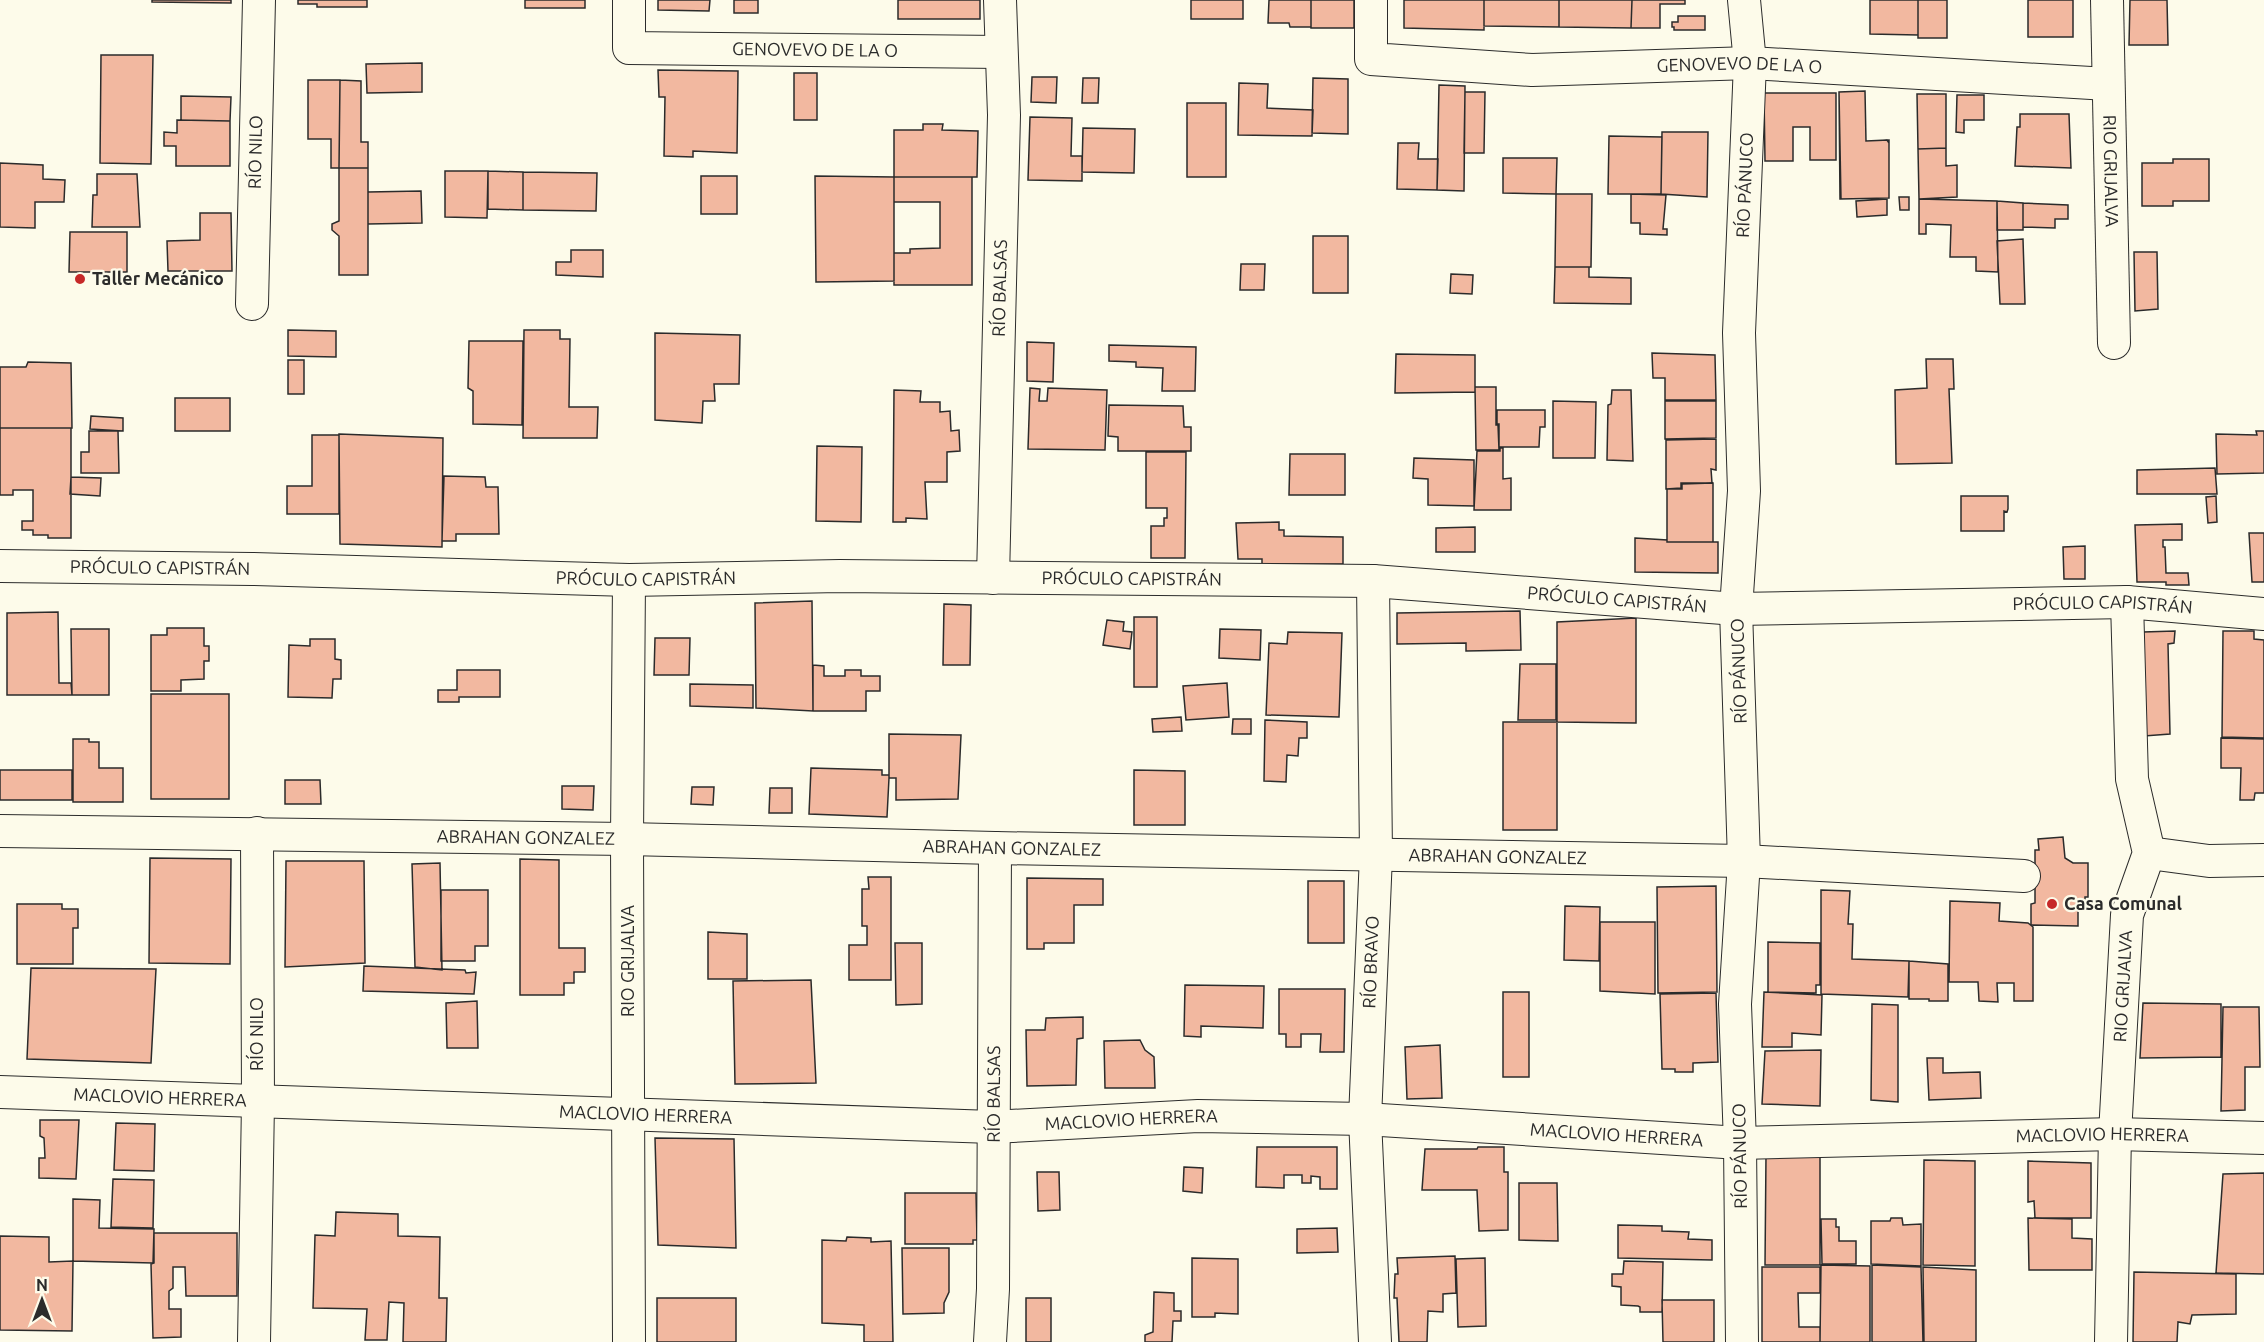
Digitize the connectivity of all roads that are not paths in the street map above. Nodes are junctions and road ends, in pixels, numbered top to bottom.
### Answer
1 (259, 0) edge
2 (629, 0) edge
3 (1000, 0) edge
4 (1371, 0) edge
5 (1744, 0) edge
6 (2107, 0) edge
7 (1001, 52) junction
8 (1750, 63) junction
9 (2108, 84) junction
10 (252, 304) dead end
11 (2114, 343) dead end
12 (0, 566) edge
13 (993, 578) junction
14 (629, 580) junction
15 (1373, 581) junction
16 (2127, 602) junction
17 (1736, 609) junction
18 (2264, 614) edge
19 (0, 831) edge
20 (256, 833) junction
21 (627, 839) junction
22 (995, 848) junction
23 (2149, 853) junction
24 (1376, 855) junction
25 (2264, 860) edge
26 (1744, 861) junction
27 (2024, 876) dead end
28 (0, 1092) edge
29 (258, 1102) junction
30 (629, 1116) junction
31 (1365, 1119) junction
32 (992, 1127) junction
33 (2115, 1134) junction
34 (2264, 1138) edge
35 (1740, 1143) junction
36 (254, 1342) edge
37 (628, 1342) edge
38 (990, 1342) edge
39 (1375, 1342) edge
40 (1742, 1342) edge
41 (2111, 1342) edge

1 - 10 street, RÍO NILO
2 - 7 street, GENOVEVO DE LA O
3 - 7 street, RÍO BALSAS
4 - 8 street, GENOVEVO DE LA O
5 - 8 street, RÍO PÁNUCO
6 - 9 street, RIO GRIJALVA
7 - 13 street, RÍO BALSAS
8 - 9 street, GENOVEVO DE LA O
8 - 17 street, RÍO PÁNUCO
9 - 11 street, RIO GRIJALVA
12 - 14 street, PRÓCULO CAPISTRÁN
13 - 14 street, PRÓCULO CAPISTRÁN
13 - 15 street, PRÓCULO CAPISTRÁN
14 - 21 street, RIO GRIJALVA
15 - 17 street, PRÓCULO CAPISTRÁN
15 - 24 street, RÍO BRAVO
16 - 17 street, PRÓCULO CAPISTRÁN
16 - 18 street, PRÓCULO CAPISTRÁN
16 - 23 street
17 - 26 street, RÍO PÁNUCO
19 - 20 street, ABRAHAN GONZALEZ
20 - 21 street, ABRAHAN GONZALEZ
20 - 29 street, RÍO NILO
21 - 22 street, ABRAHAN GONZALEZ
21 - 30 street, RIO GRIJALVA
22 - 24 street, ABRAHAN GONZALEZ
22 - 32 street, RÍO BALSAS
23 - 25 street
23 - 33 street, RIO GRIJALVA
24 - 26 street, ABRAHAN GONZALEZ
24 - 31 street, RÍO BRAVO
26 - 27 street, ABRAHAN GONZALEZ
26 - 35 street, RÍO PÁNUCO
28 - 29 street, MACLOVIO HERRERA
29 - 30 street, MACLOVIO HERRERA
29 - 36 street, RÍO NILO
30 - 32 street, MACLOVIO HERRERA
30 - 37 street, RIO GRIJALVA
31 - 32 street, MACLOVIO HERRERA
31 - 35 street, MACLOVIO HERRERA
31 - 39 street, RÍO BRAVO
32 - 38 street, RÍO BALSAS
33 - 34 street, MACLOVIO HERRERA
33 - 35 street, MACLOVIO HERRERA
33 - 41 street, RIO GRIJALVA
35 - 40 street, RÍO PÁNUCO

